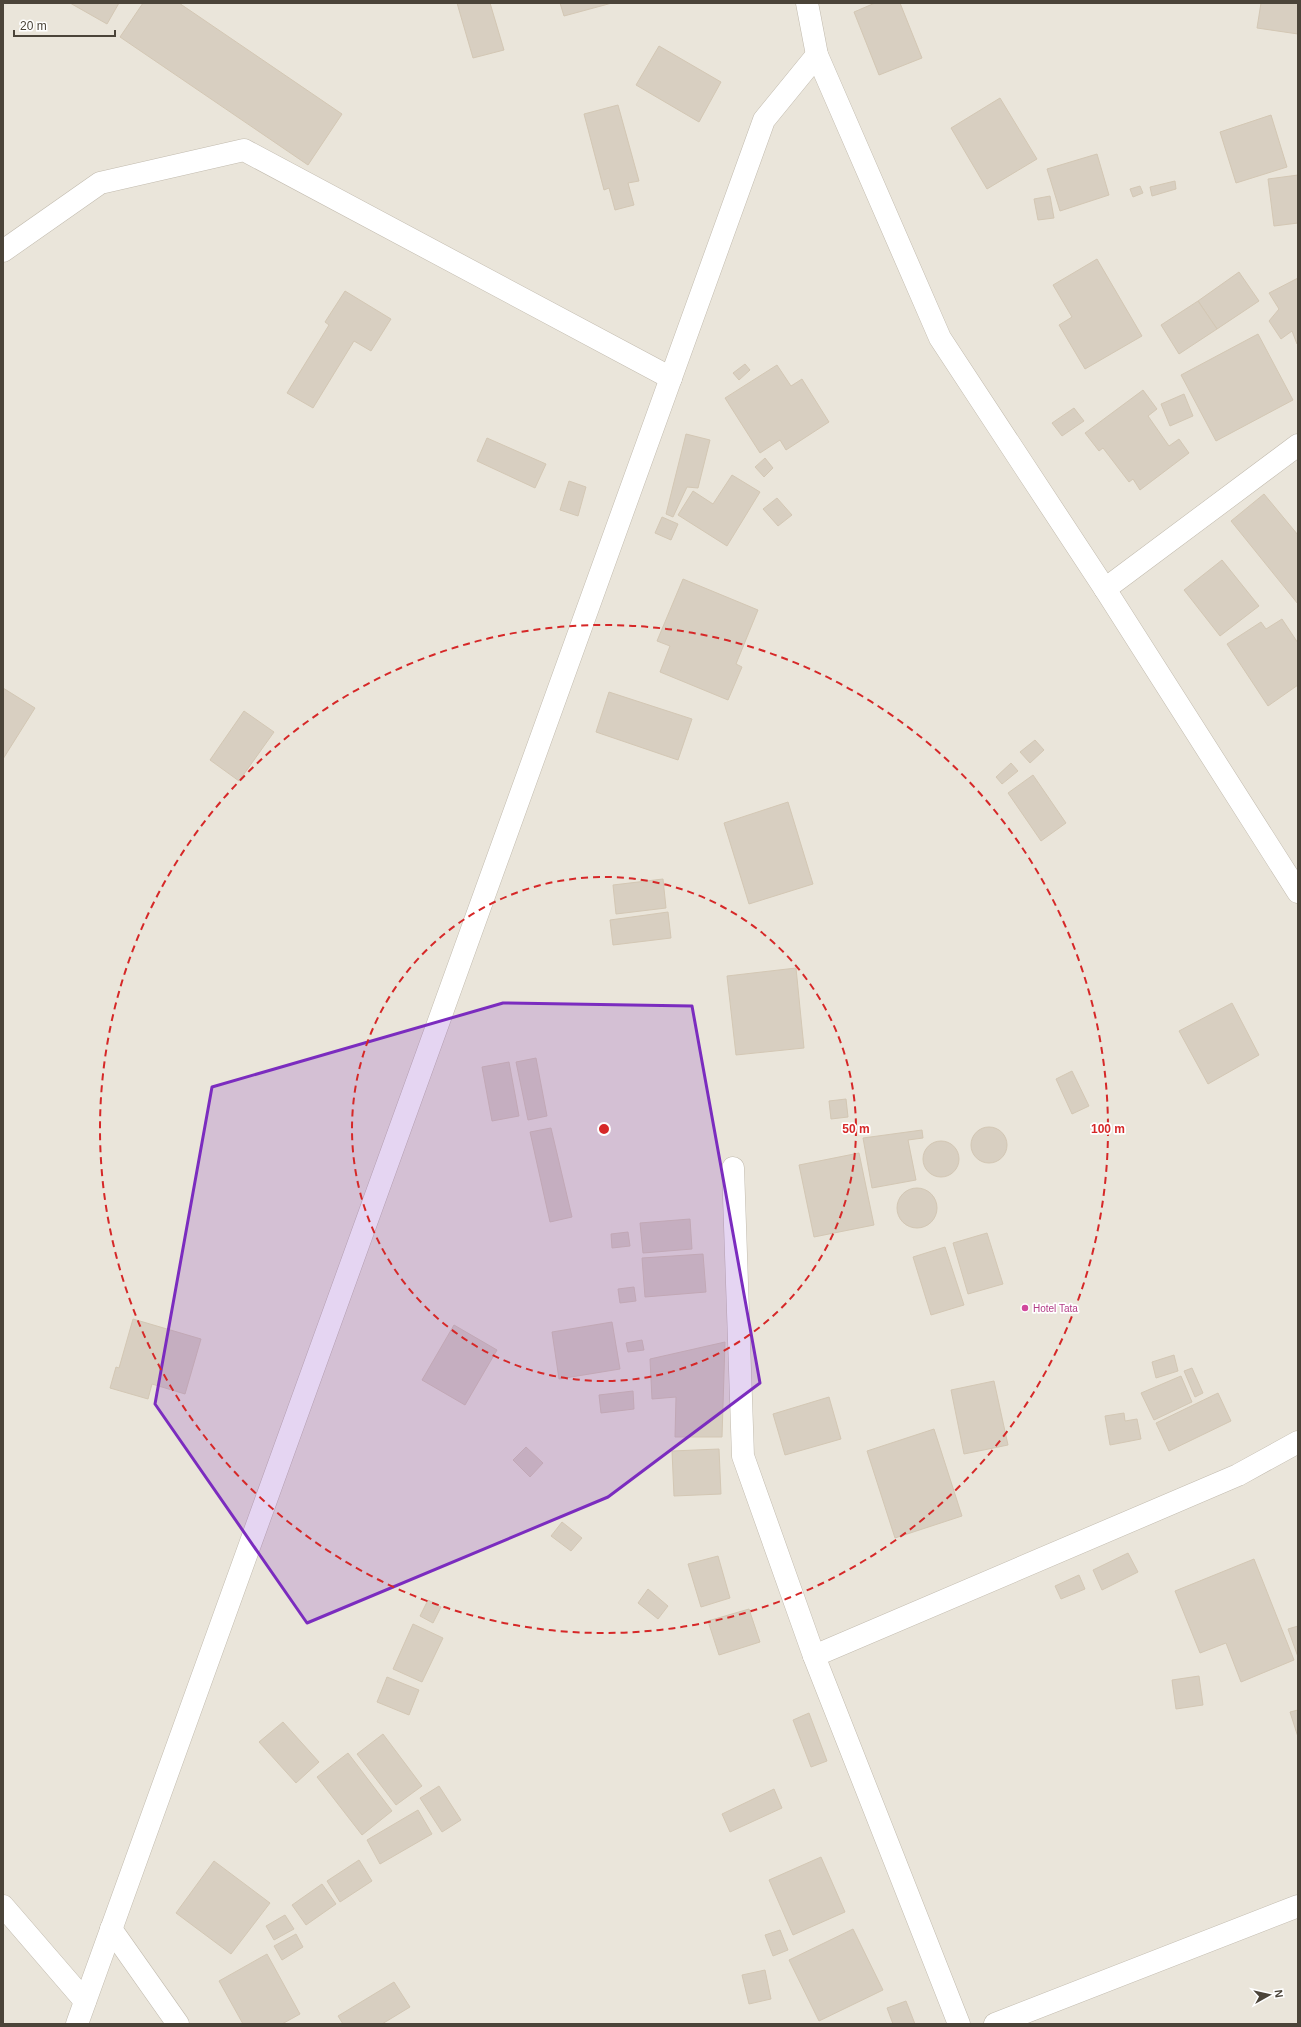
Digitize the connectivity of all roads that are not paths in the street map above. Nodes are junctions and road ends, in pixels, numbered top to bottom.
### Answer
1 (807, 3) edge
2 (817, 54) junction
3 (3, 251) edge
4 (671, 378) junction
5 (1298, 445) edge
6 (1105, 589) junction
7 (1298, 892) edge
8 (733, 1168) dead end
9 (1298, 1442) edge
10 (814, 1656) junction
11 (3, 1906) edge
12 (1298, 1906) edge
13 (111, 1929) junction
14 (85, 2001) junction
15 (77, 2024) edge
16 (178, 2024) edge
17 (959, 2024) edge
18 (994, 2024) edge

1 - 2 street
2 - 4 street
2 - 6 street
3 - 4 street
4 - 13 street
5 - 6 street
6 - 7 street
8 - 10 street
9 - 10 street
10 - 17 street
11 - 14 street
12 - 18 street
13 - 14 street
13 - 16 street
14 - 15 street

